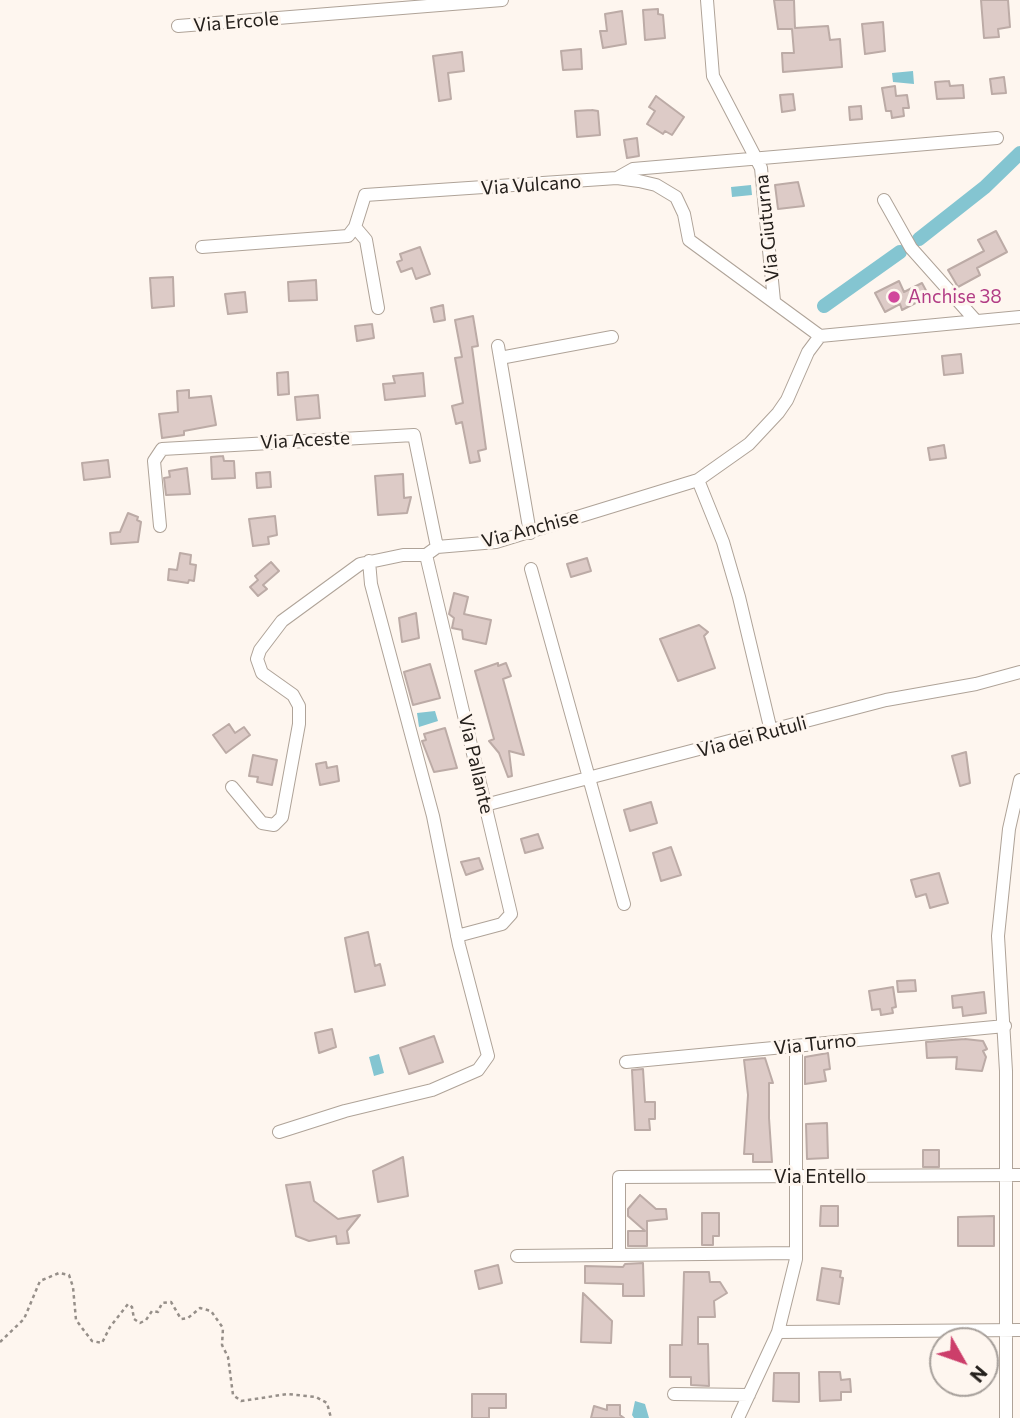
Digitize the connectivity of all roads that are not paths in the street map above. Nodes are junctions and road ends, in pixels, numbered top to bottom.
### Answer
1 (502, 0) edge
2 (708, 0) edge
3 (178, 26) dead end
4 (997, 138) dead end
5 (755, 156) junction
6 (617, 178) junction
7 (884, 200) dead end
8 (355, 227) junction
9 (202, 247) dead end
10 (774, 301) junction
11 (378, 308) dead end
12 (1020, 317) edge
13 (976, 321) junction
14 (820, 336) junction
15 (612, 337) dead end
16 (698, 480) junction
17 (160, 526) dead end
18 (530, 533) junction
19 (431, 551) junction
20 (369, 561) junction
21 (531, 569) dead end
22 (1020, 672) edge
23 (771, 732) junction
24 (590, 780) junction
25 (1020, 780) edge
26 (232, 787) dead end
27 (485, 805) junction
28 (624, 904) dead end
29 (457, 936) junction
30 (1005, 1026) junction
31 (796, 1046) junction
32 (626, 1062) dead end
33 (279, 1132) dead end
34 (1006, 1175) junction
35 (1020, 1175) edge
36 (796, 1178) junction
37 (796, 1253) junction
38 (619, 1255) junction
39 (517, 1256) dead end
40 (1004, 1330) junction
41 (1020, 1330) edge
42 (778, 1332) junction
43 (674, 1394) dead end
44 (749, 1395) junction
45 (738, 1418) edge
46 (1006, 1418) edge

1 - 3 street, Via Ercole
2 - 5 street, Via Giuturna
4 - 5 street
5 - 6 street
5 - 10 street, Via Giuturna
6 - 8 street, Via Vulcano
6 - 10 street, Via Vulcano
7 - 13 street
8 - 9 street
8 - 11 street
10 - 14 street, Via Vulcano
12 - 13 street
13 - 14 street
14 - 16 street, Via Anchise
15 - 18 street
16 - 18 street, Via Anchise
16 - 23 street
17 - 19 street, Via Aceste
18 - 19 street, Via Anchise
19 - 20 street, Via Anchise
19 - 27 street, Via Pallante
20 - 26 street, Via Anchise
20 - 29 street
21 - 24 street
22 - 23 street, Via dei Rutuli
23 - 24 street, Via dei Rutuli
24 - 27 street, Via dei Rutuli
24 - 28 street
25 - 30 street
27 - 29 street, Via Pallante
29 - 33 street
30 - 31 street, Via Turno
30 - 34 street
31 - 32 street, Via Turno
31 - 36 street
34 - 35 street, Via Entello
34 - 36 street, Via Entello
34 - 40 street
36 - 37 street
36 - 38 street, Via Entello
37 - 38 street
37 - 42 street
38 - 39 street
40 - 41 street
40 - 42 street
40 - 46 street
42 - 44 street
43 - 44 street
44 - 45 street

